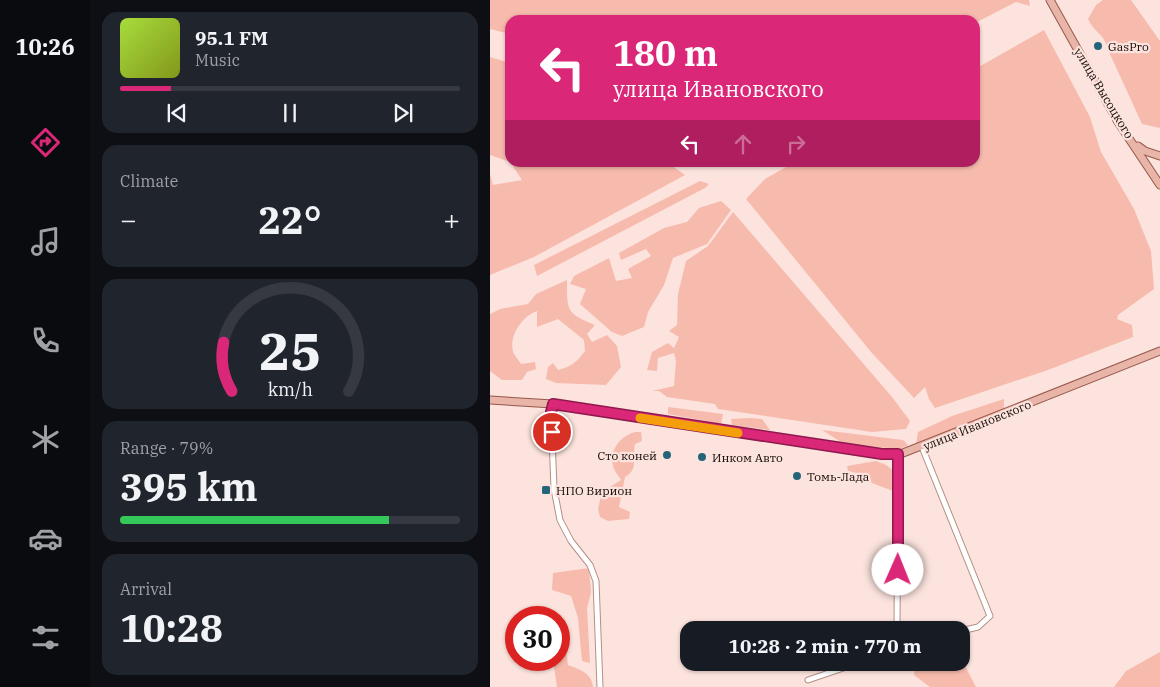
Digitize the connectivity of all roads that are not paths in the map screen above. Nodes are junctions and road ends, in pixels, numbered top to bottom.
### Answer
1 (1050, 0) edge
2 (1133, 143) junction
3 (1158, 155) edge
4 (1145, 161) junction
5 (1160, 185) edge
6 (1160, 351) edge
7 (490, 400) edge
8 (553, 404) junction
9 (922, 447) junction
10 (898, 454) junction
11 (896, 621) edge
12 (970, 629) edge
13 (834, 671) edge
14 (808, 680) dead end
15 (600, 687) edge

1 - 2 main road, улица Высоцкого
2 - 3 main road
2 - 4 main road, улица Высоцкого
3 - 4 main road
4 - 5 main road, улица Высоцкого
6 - 9 main road, улица Ивановского
7 - 8 main road, улица Ивановского
8 - 10 main road, улица Ивановского
8 - 15 street
9 - 10 main road, улица Ивановского
9 - 12 street
10 - 11 street
13 - 14 street

